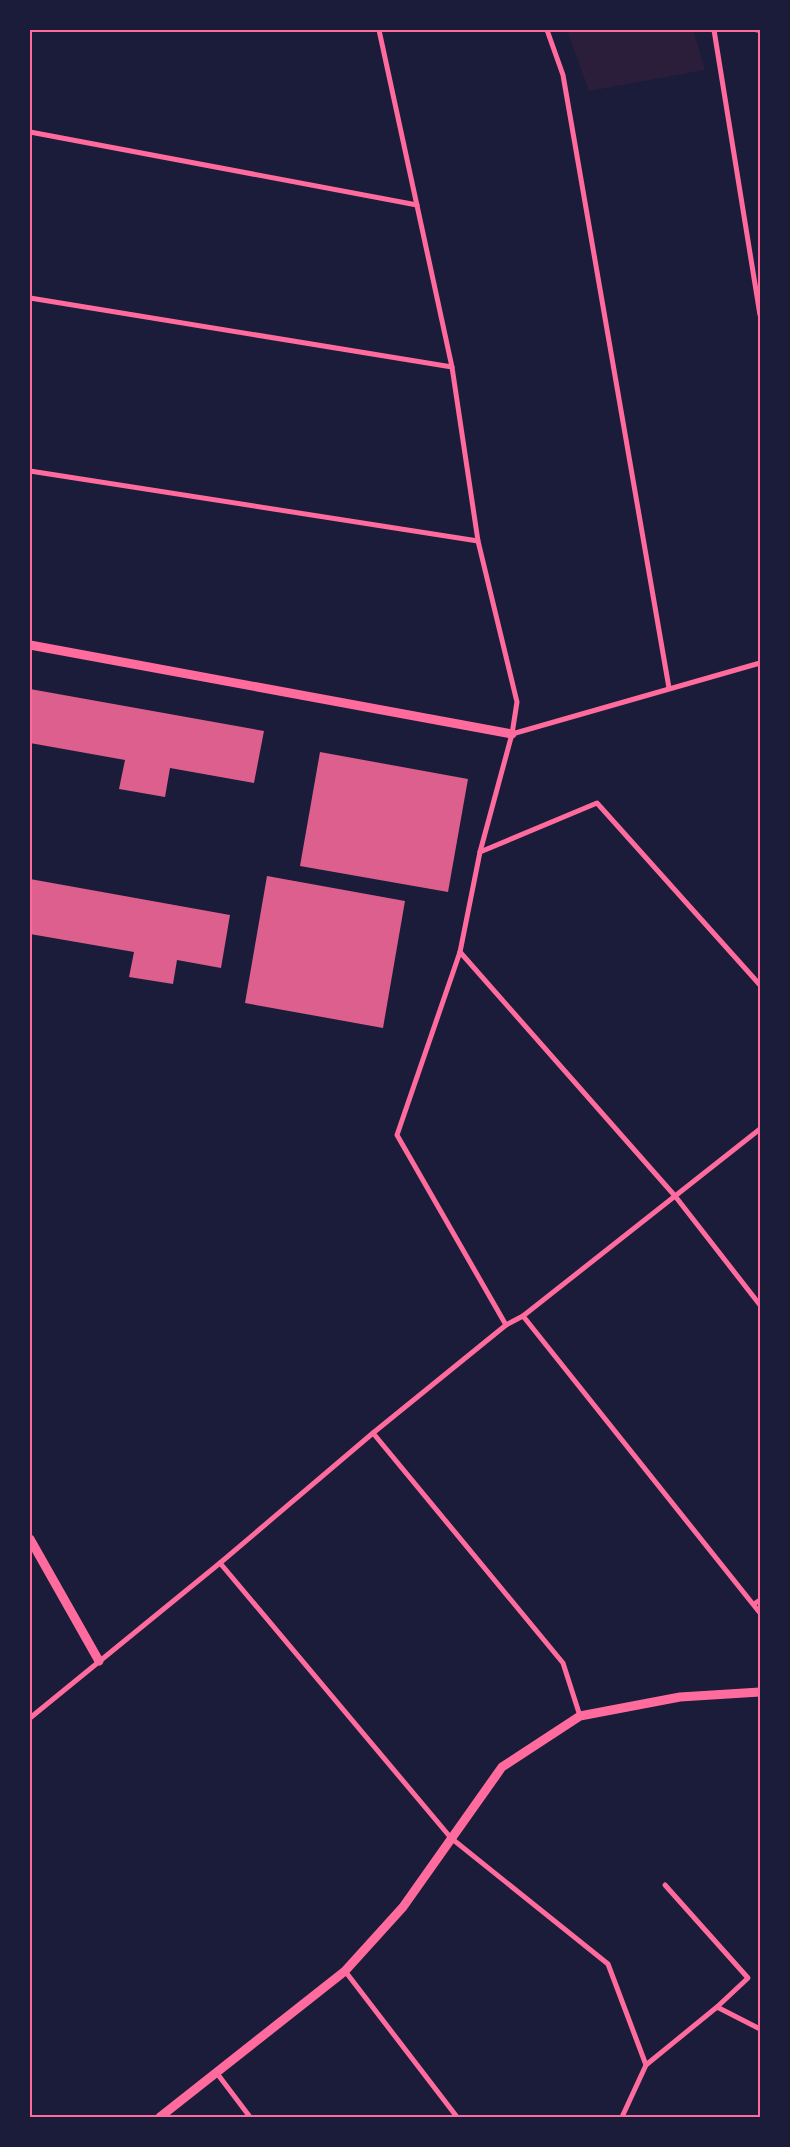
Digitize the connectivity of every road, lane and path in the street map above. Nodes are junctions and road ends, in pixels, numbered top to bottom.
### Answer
1 (379, 30) edge
2 (547, 30) edge
3 (714, 30) edge
4 (30, 132) edge
5 (417, 205) junction
6 (30, 298) edge
7 (760, 315) edge
8 (452, 367) junction
9 (30, 471) edge
10 (478, 541) junction
11 (30, 645) edge
12 (760, 663) edge
13 (668, 688) junction
14 (512, 734) junction
15 (480, 852) junction
16 (460, 952) junction
17 (760, 985) edge
18 (760, 1129) edge
19 (675, 1196) junction
20 (760, 1304) edge
21 (523, 1316) junction
22 (506, 1325) junction
23 (373, 1433) junction
24 (30, 1539) edge
25 (220, 1563) junction
26 (760, 1600) edge
27 (754, 1604) junction
28 (760, 1612) edge
29 (99, 1661) junction
30 (760, 1692) edge
31 (580, 1716) junction
32 (30, 1718) edge
33 (451, 1838) junction
34 (664, 1885) dead end
35 (345, 1971) junction
36 (717, 2007) junction
37 (760, 2030) edge
38 (646, 2065) junction
39 (216, 2071) junction
40 (160, 2117) edge
41 (250, 2117) edge
42 (457, 2117) edge
43 (622, 2117) edge

1 - 5 street
2 - 13 street
3 - 7 street
4 - 5 street
5 - 8 street
6 - 8 street
8 - 10 street
9 - 10 street
10 - 14 street
11 - 14 street
12 - 13 street
13 - 14 street
14 - 15 street
15 - 16 street
15 - 17 street
16 - 19 street
16 - 22 street
18 - 19 street
19 - 20 street
19 - 21 street
21 - 22 street
21 - 27 street
22 - 23 street
23 - 25 street
23 - 31 street
24 - 29 street
25 - 29 street
25 - 33 street
26 - 27 street
27 - 28 street
29 - 32 street
30 - 31 street
31 - 33 street
33 - 35 street
33 - 38 street
34 - 36 street
35 - 39 street
35 - 42 street
36 - 37 street
36 - 38 street
38 - 43 street
39 - 40 street
39 - 41 street

